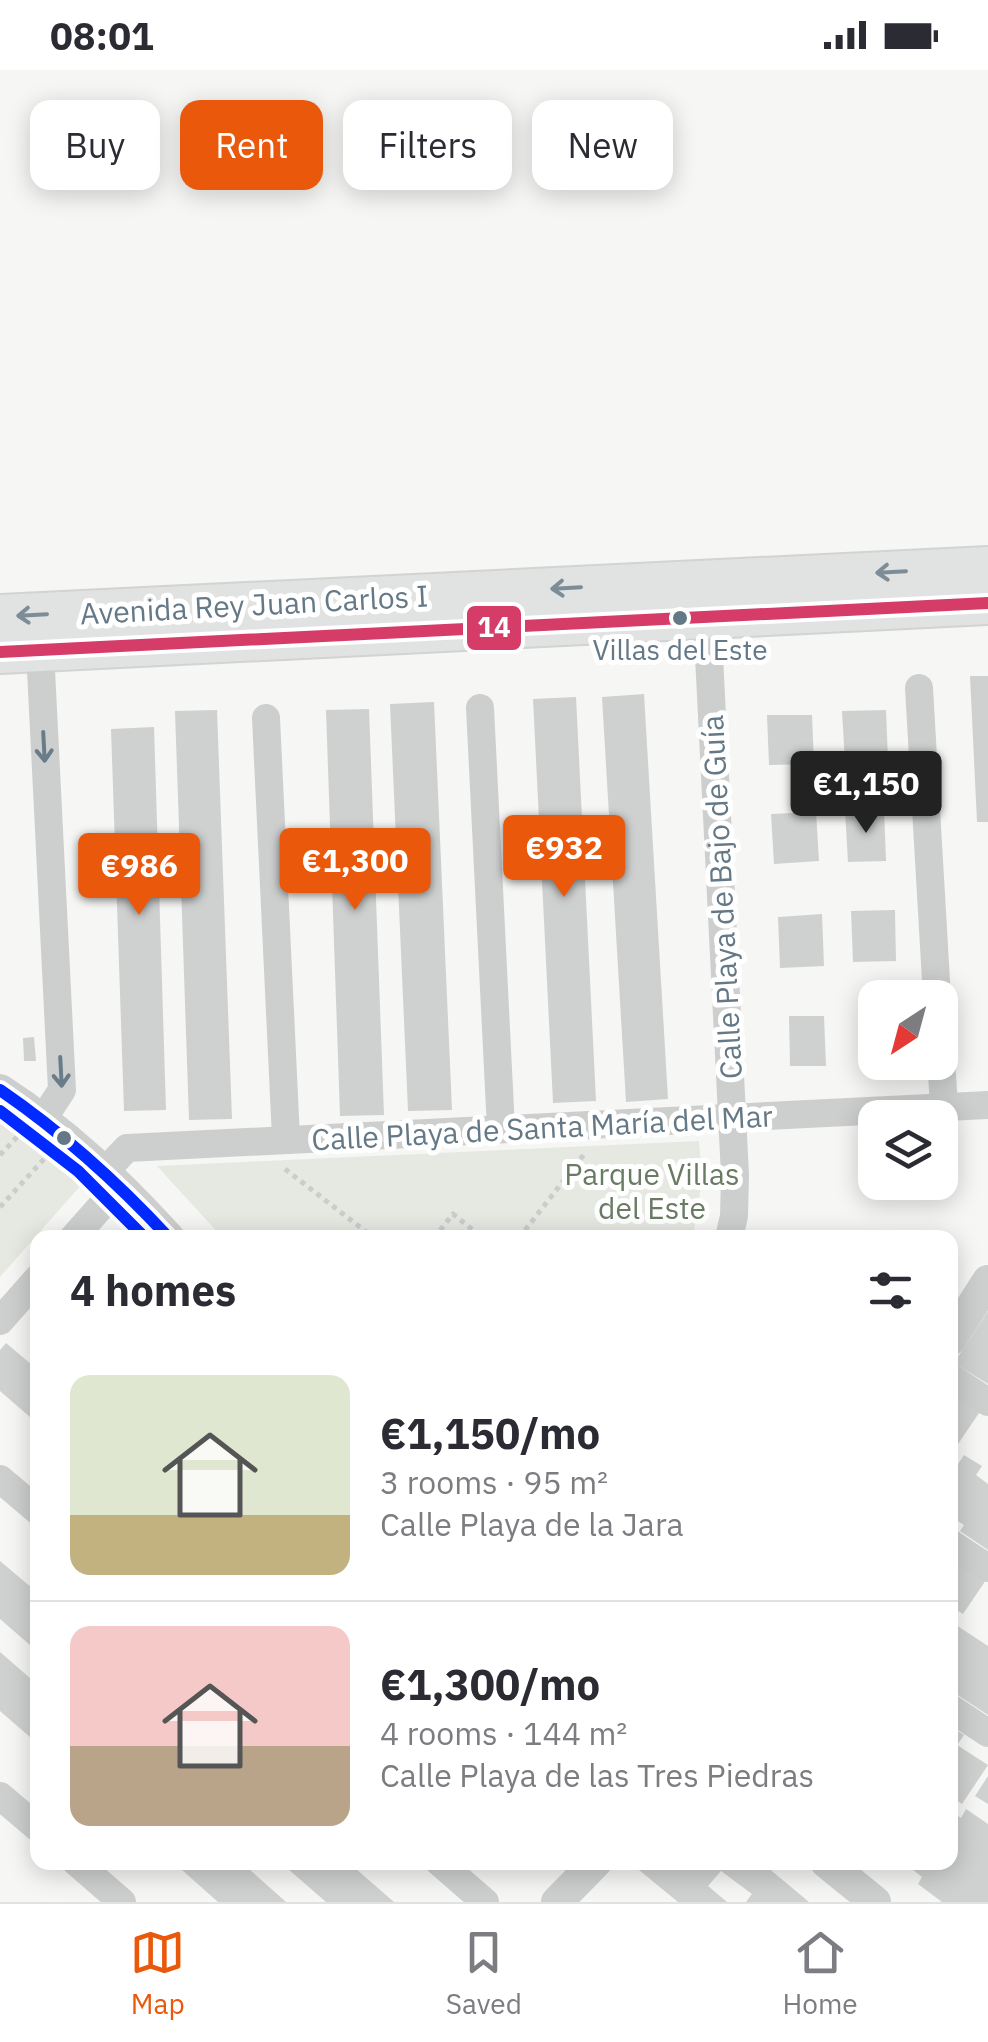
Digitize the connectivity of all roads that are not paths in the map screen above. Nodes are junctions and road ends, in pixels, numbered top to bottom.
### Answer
1 (988, 568) edge
2 (988, 603) edge
3 (0, 616) edge
4 (708, 616) junction
5 (20, 651) edge
6 (919, 688) dead end
7 (480, 708) dead end
8 (266, 718) dead end
9 (936, 980) edge
10 (0, 1090) edge
11 (988, 1105) edge
12 (958, 1106) edge
13 (858, 1111) edge
14 (732, 1118) junction
15 (33, 1125) junction
16 (500, 1129) junction
17 (286, 1138) junction
18 (113, 1178) junction
19 (79, 1230) edge
20 (162, 1230) edge
21 (731, 1230) edge
22 (988, 1282) edge
23 (30, 1287) edge
24 (0, 1321) edge
25 (958, 1328) edge
26 (958, 1381) edge
27 (988, 1402) edge
28 (0, 1478) edge
29 (30, 1504) edge
30 (958, 1548) edge
31 (988, 1568) edge
32 (958, 1713) edge
33 (988, 1733) edge
34 (0, 1796) edge
35 (30, 1821) edge
36 (85, 1870) edge
37 (449, 1870) edge
38 (588, 1870) edge
39 (836, 1870) edge
40 (122, 1902) edge
41 (485, 1902) edge
42 (558, 1902) edge
43 (875, 1902) edge

1 -> 3 main road, Avenida Rey Juan Carlos I
2 - 4 main road, Avenida Rey Juan Carlos I
4 - 5 main road, Avenida Rey Juan Carlos I
4 - 14 street, Calle Playa de Bajo de Guía
5 -> 15 street
6 - 9 street
7 - 16 street
8 - 17 street
10 - 15 street
11 - 12 street, Calle Playa de Santa María del Mar
13 - 14 street, Calle Playa de Santa María del Mar
14 - 16 street, Calle Playa de Santa María del Mar
14 - 21 street, Calle Playa de Bajo de Guía
15 - 18 street
16 - 17 street, Calle Playa de Santa María del Mar
17 - 18 street, Calle Playa de Santa María del Mar
18 - 19 street, Calle Playa de Santa María del Mar
18 - 20 street
22 - 25 street
23 - 24 street
26 - 27 street
28 - 29 street
30 - 31 street
32 - 33 street
34 - 35 street
36 - 40 street
37 - 41 street
38 - 42 street
39 - 43 street

